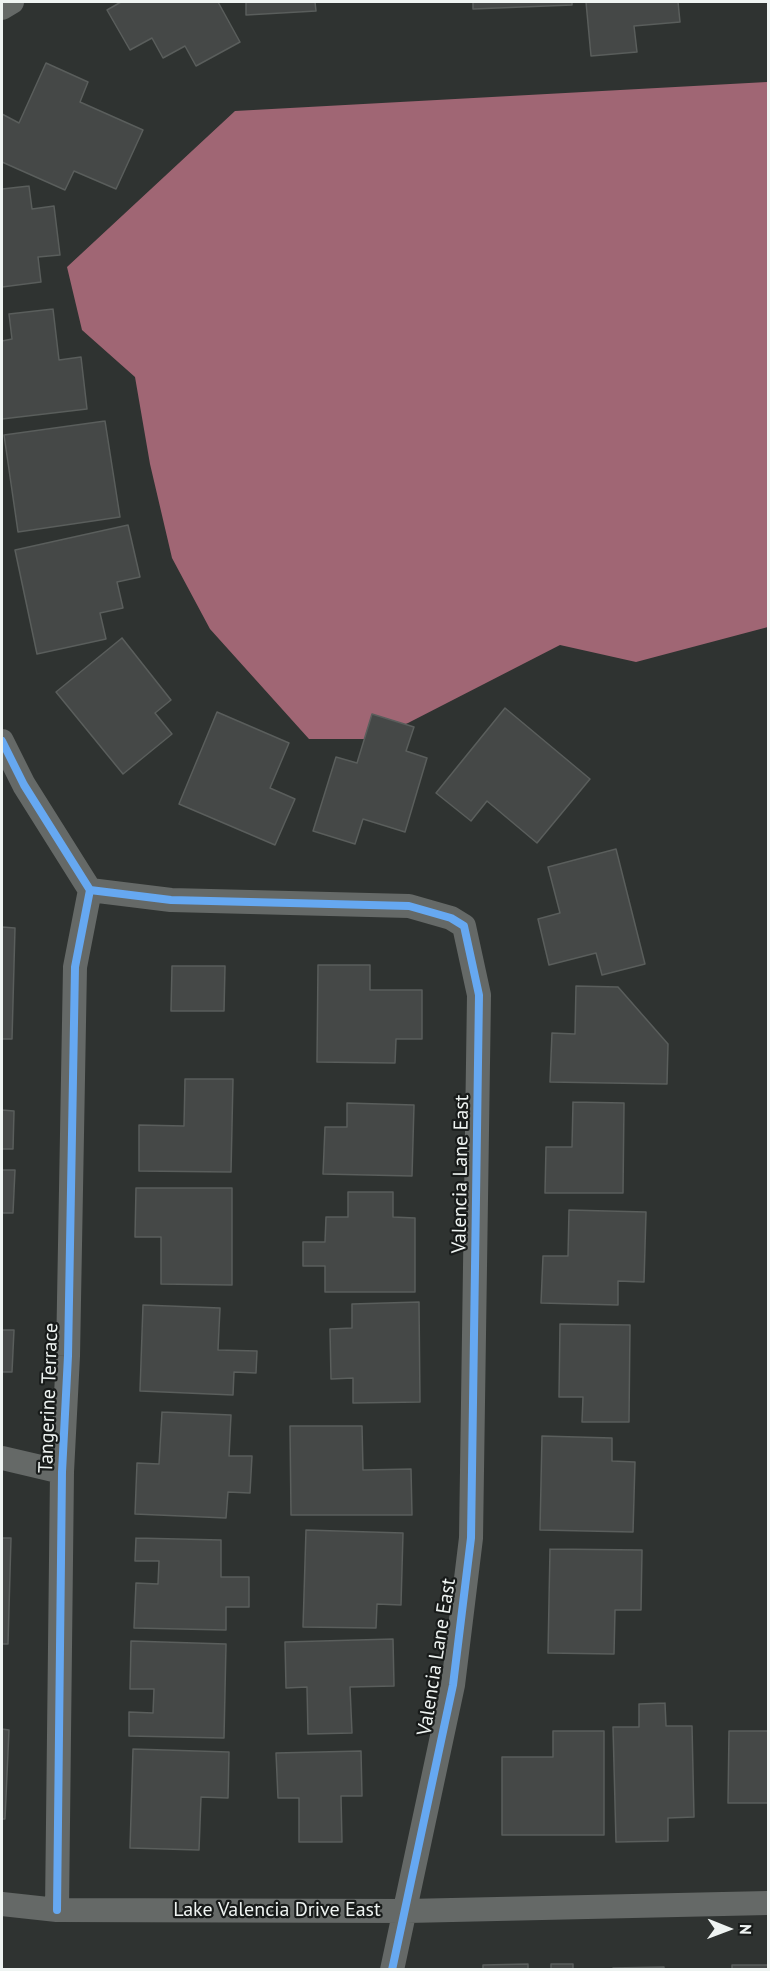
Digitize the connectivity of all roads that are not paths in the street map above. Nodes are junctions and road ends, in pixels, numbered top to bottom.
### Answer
1 (12, 2) edge
2 (2, 8) edge
3 (2, 741) edge
4 (90, 890) junction
5 (2, 1458) edge
6 (62, 1472) junction
7 (768, 1903) edge
8 (2, 1904) edge
9 (57, 1910) junction
10 (407, 1911) junction
11 (392, 1970) edge

1 - 2 street
3 - 4 street
4 - 6 street, Tangerine Terrace
4 - 10 street, Valencia Lane East
5 - 6 street
6 - 9 street, Tangerine Terrace
7 - 10 street, Lake Valencia Drive East
8 - 9 street, Lake Valencia Drive East
9 - 10 street, Lake Valencia Drive East
10 - 11 street, Valencia Lane East

